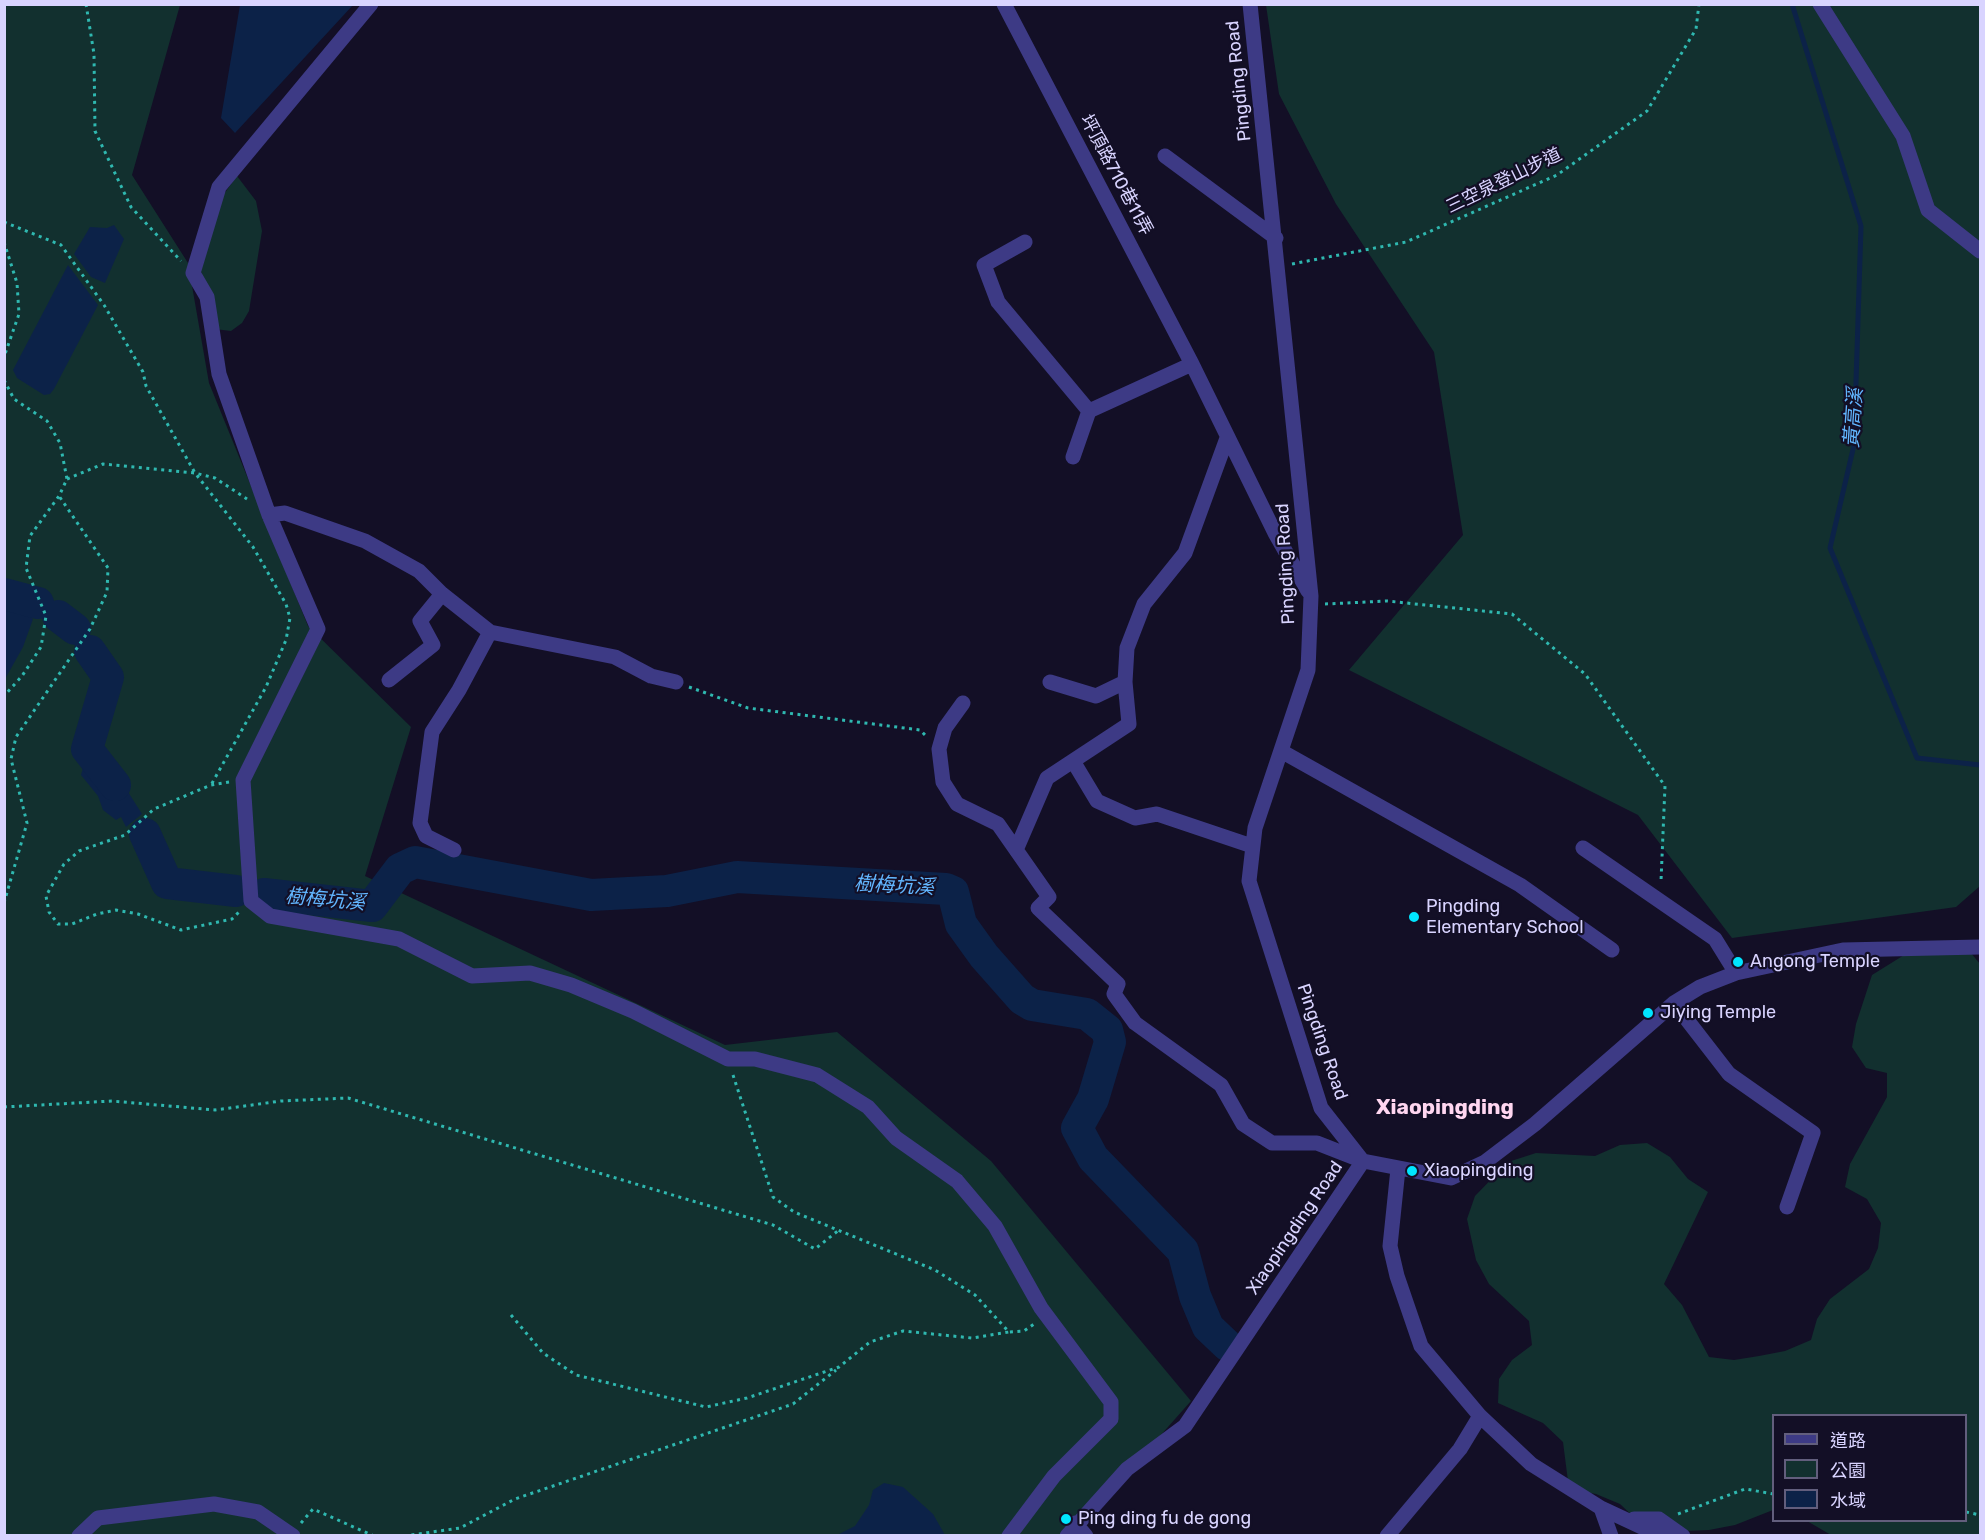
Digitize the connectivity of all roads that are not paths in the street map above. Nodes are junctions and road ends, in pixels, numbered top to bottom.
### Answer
1 (370, 4) edge
2 (1005, 4) edge
3 (1250, 4) edge
4 (1820, 4) edge
5 (1166, 156) dead end
6 (1276, 238) junction
7 (1025, 242) dead end
8 (1980, 251) edge
9 (1192, 364) junction
10 (1089, 411) junction
11 (1227, 438) junction
12 (1073, 457) dead end
13 (269, 515) junction
14 (1275, 533) junction
15 (1306, 540) junction
16 (442, 594) junction
17 (1310, 601) junction
18 (490, 632) junction
19 (388, 680) dead end
20 (676, 682) road end
21 (1050, 682) dead end
22 (1125, 682) junction
23 (963, 703) dead end
24 (1281, 751) junction
25 (1073, 761) junction
26 (1252, 846) junction
27 (1583, 848) dead end
28 (454, 850) dead end
29 (1017, 850) junction
30 (1980, 947) edge
31 (1612, 950) dead end
32 (1736, 973) junction
33 (1674, 1003) junction
34 (1363, 1161) junction
35 (1398, 1169) junction
36 (1787, 1207) dead end
37 (1480, 1416) junction
38 (1601, 1508) junction
39 (1071, 1529) edge
40 (1659, 1531) edge
41 (292, 1534) edge
42 (79, 1536) edge
43 (1009, 1536) edge
44 (1086, 1536) edge
45 (1387, 1536) edge
46 (1611, 1536) edge
47 (1683, 1536) edge

1 - 13 street
2 - 9 street, 坪頂路710巷11弄
3 - 6 street, Pingding Road
4 - 8 street
5 - 6 street
6 - 15 street, Pingding Road
7 - 10 street
9 - 10 street
9 - 11 street, 坪頂路710巷11弄
10 - 12 street
11 - 14 street, 坪頂路710巷11弄
11 - 22 street
13 - 16 street
13 - 43 street
14 - 15 street
14 - 17 street, 坪頂路710巷11弄
15 - 17 street, Pingding Road
16 - 18 street
16 - 19 street
17 - 24 street, Pingding Road
18 - 20 street
18 - 28 street
21 - 22 street
22 - 25 street
23 - 29 street
24 - 26 street, Pingding Road
24 - 31 street
25 - 26 street
25 - 29 street
26 - 34 street, Pingding Road
27 - 32 street
29 - 34 street
30 - 32 street, Xiaopingding Road
32 - 33 street, Xiaopingding Road
33 - 35 street, Xiaopingding Road
33 - 36 street
34 - 35 street, Xiaopingding Road
34 - 39 street, Xiaopingding Road
35 - 37 street
37 - 38 street
37 - 45 street
38 - 40 street
38 - 46 street
39 - 44 street
40 - 47 street
41 - 42 street

